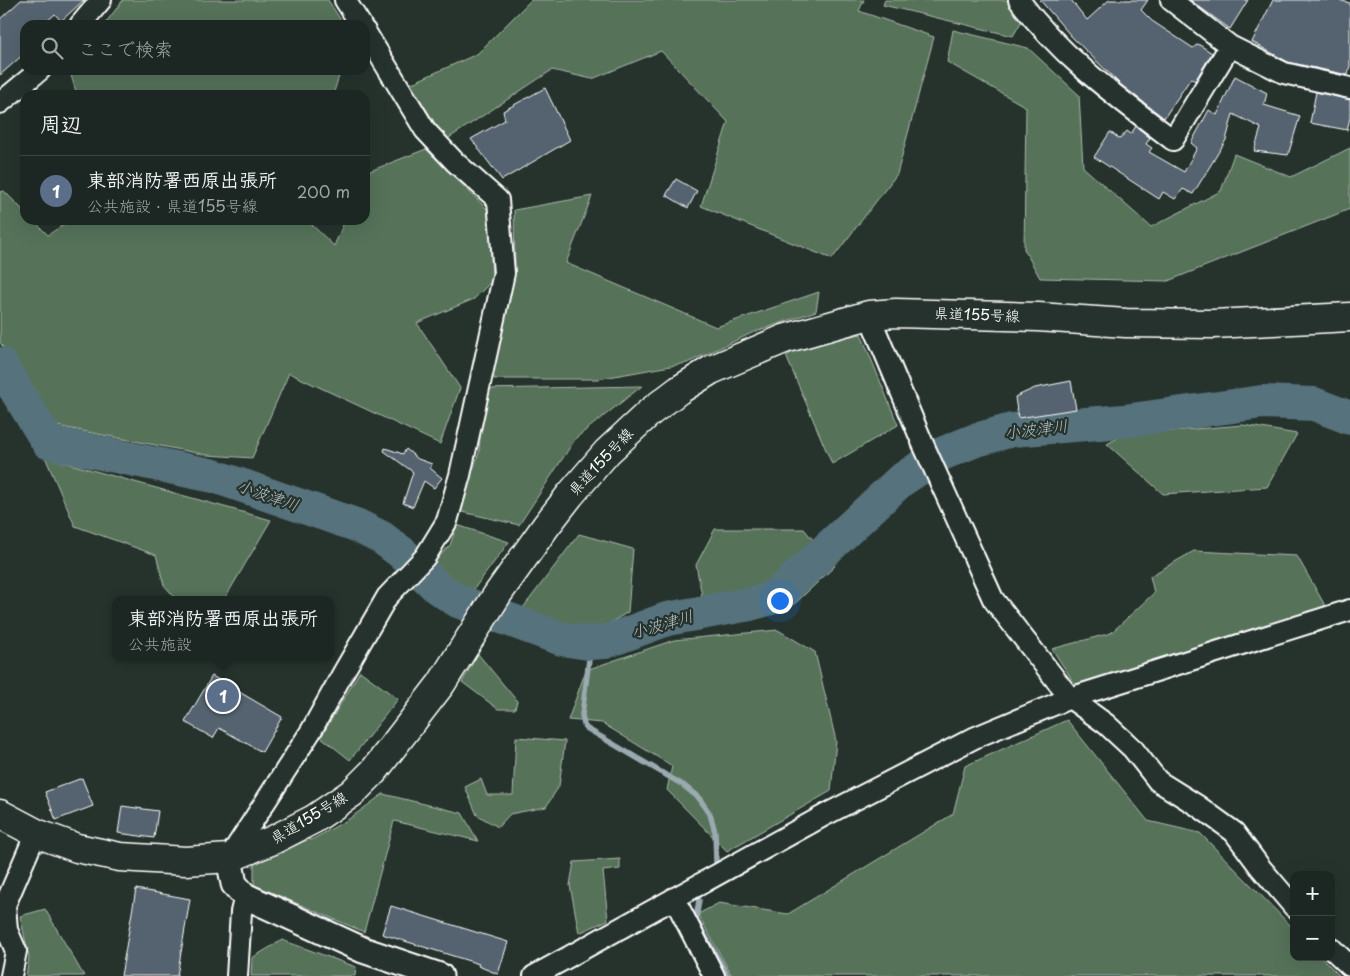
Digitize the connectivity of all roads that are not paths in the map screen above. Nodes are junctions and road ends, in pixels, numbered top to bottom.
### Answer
1 (101, 0) edge
2 (345, 0) edge
3 (1020, 0) edge
4 (1171, 0) edge
5 (84, 20) edge
6 (358, 20) edge
7 (370, 39) edge
8 (1230, 46) junction
9 (34, 75) edge
10 (1350, 88) edge
11 (0, 103) edge
12 (869, 315) junction
13 (1350, 317) edge
14 (1350, 610) edge
15 (1070, 698) junction
16 (0, 814) edge
17 (36, 833) junction
18 (229, 858) junction
19 (244, 896) junction
20 (674, 898) junction
21 (1290, 902) edge
22 (1335, 952) edge
23 (1350, 966) edge
24 (11, 976) edge
25 (238, 976) edge
26 (440, 976) edge
27 (534, 976) edge
28 (714, 976) edge

1 - 5 street
2 - 6 street
3 - 8 street
4 - 8 street
7 - 18 street
8 - 10 street
9 - 11 street
12 - 13 main road, 県道155号線
12 - 15 street
12 - 18 main road, 県道155号線
14 - 15 street
15 - 20 street
15 - 21 street
16 - 17 main road, 県道155号線
17 - 18 main road, 県道155号線
17 - 24 street
18 - 19 street
19 - 25 street
19 - 26 street
20 - 27 street
20 - 28 street
22 - 23 street

